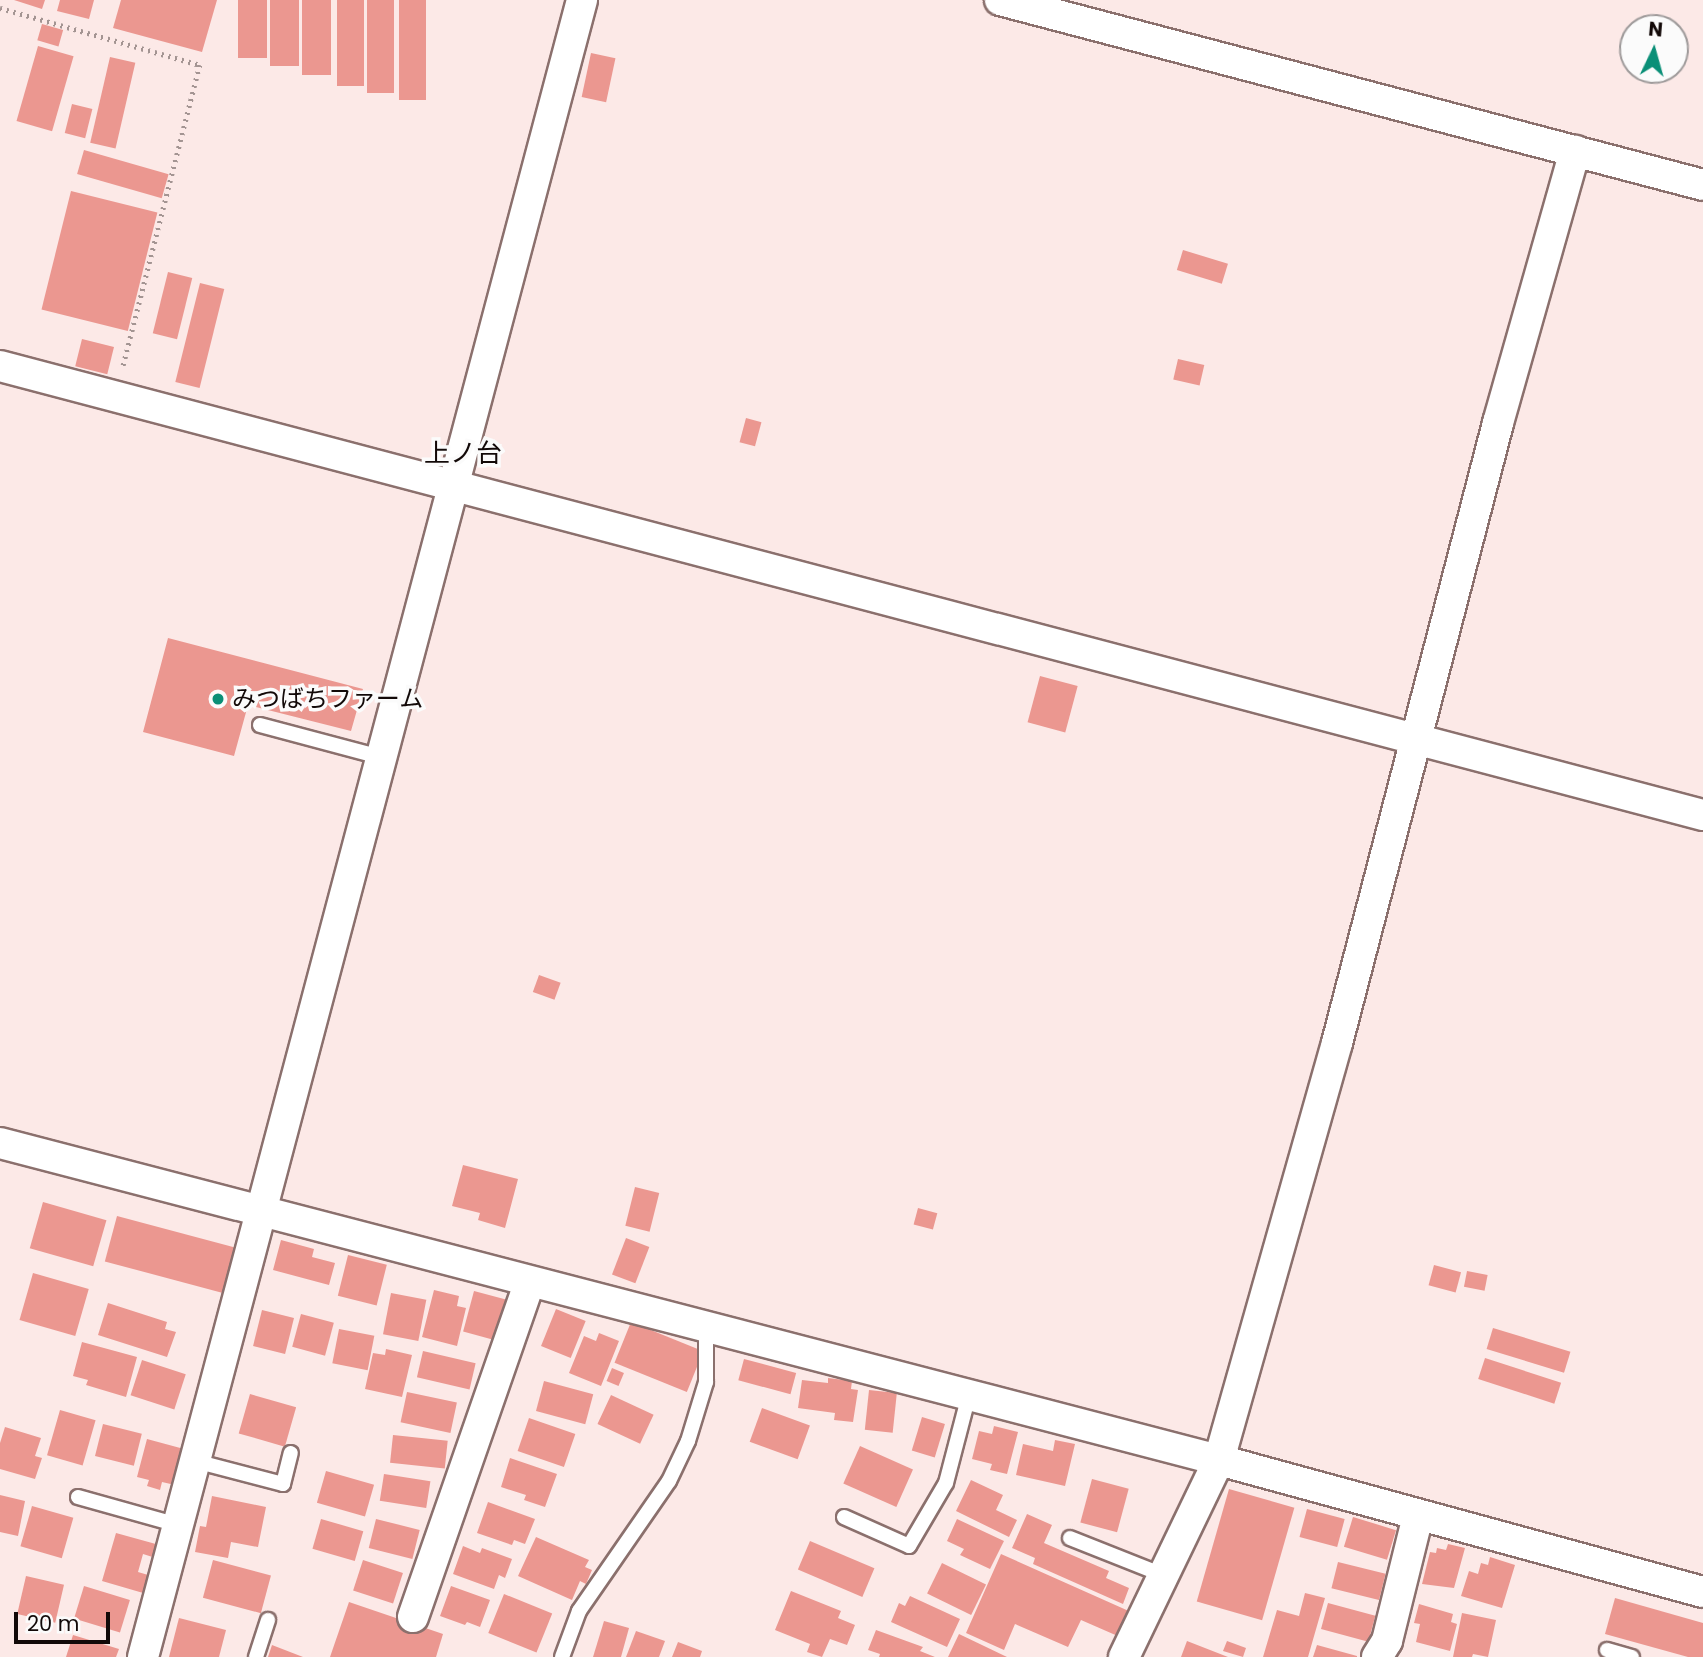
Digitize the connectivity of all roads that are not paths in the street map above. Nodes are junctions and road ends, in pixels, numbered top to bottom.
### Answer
1 (582, 0) edge
2 (1000, 0) edge
3 (1575, 151) junction
4 (1703, 186) edge
5 (0, 366) edge
6 (452, 485) junction
7 (260, 725) dead end
8 (1416, 740) junction
9 (380, 757) junction
10 (1703, 815) edge
11 (0, 1143) edge
12 (261, 1212) junction
13 (529, 1283) junction
14 (706, 1329) junction
15 (969, 1395) junction
16 (291, 1453) dead end
17 (1219, 1460) junction
18 (195, 1461) junction
19 (78, 1497) dead end
20 (1418, 1516) junction
21 (844, 1517) dead end
22 (178, 1525) junction
23 (1070, 1538) dead end
24 (1163, 1575) junction
25 (1703, 1592) edge
26 (413, 1617) dead end
27 (268, 1620) dead end
28 (1607, 1650) dead end
29 (143, 1657) edge
30 (256, 1657) edge
31 (562, 1657) edge
32 (1124, 1657) edge
33 (1377, 1657) edge
34 (1632, 1657) edge

1 - 6 street
2 - 3 street
3 - 4 street
3 - 8 street
5 - 6 street
6 - 8 street
6 - 9 street
7 - 9 lane
8 - 10 street
8 - 17 street
9 - 12 street
11 - 12 street
12 - 13 street
12 - 18 street
13 - 14 street
13 - 26 street
14 - 15 street
14 - 31 lane
15 - 17 street
15 - 21 lane
16 - 18 lane
17 - 20 street
17 - 24 street
18 - 22 street
19 - 22 lane
20 - 25 street
20 - 33 street
22 - 29 street
23 - 24 lane
24 - 32 street
27 - 30 lane
28 - 34 lane

